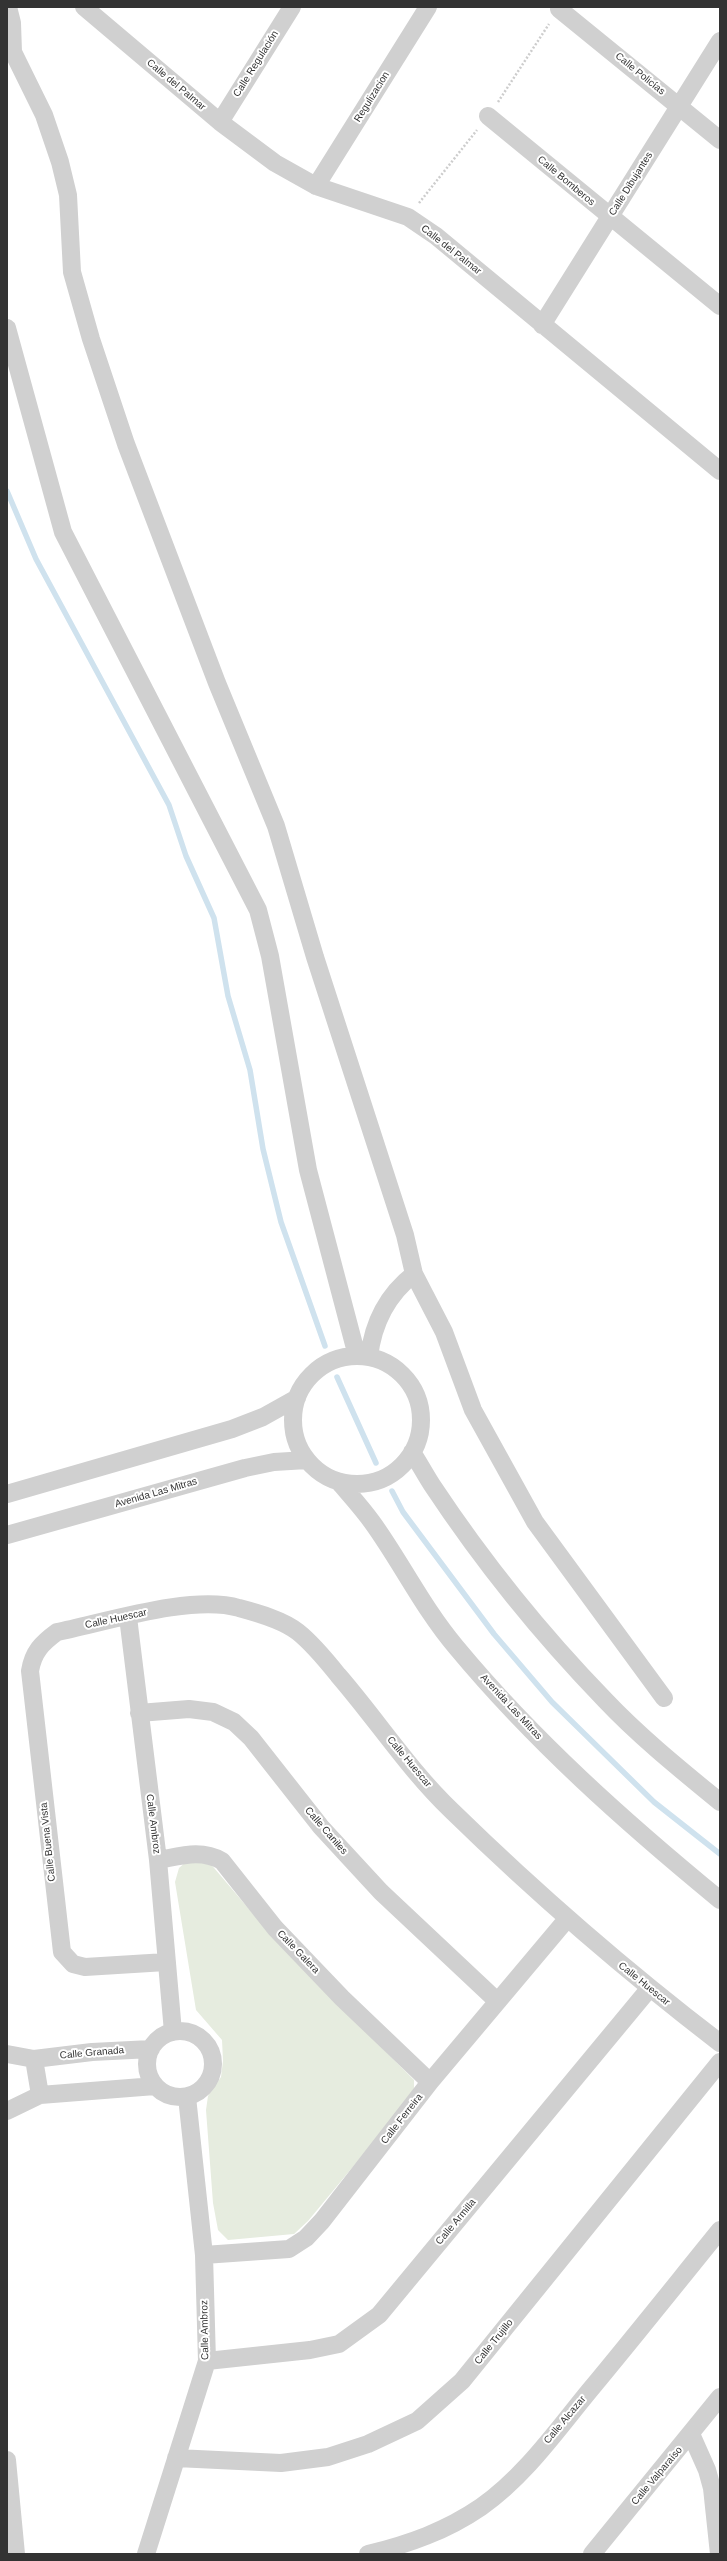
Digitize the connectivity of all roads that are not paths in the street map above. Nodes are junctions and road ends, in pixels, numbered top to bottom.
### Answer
1 (8, 7) edge
2 (84, 7) edge
3 (292, 7) edge
4 (428, 7) edge
5 (559, 9) dead end
6 (720, 42) edge
7 (10, 50) edge
8 (680, 105) junction
9 (488, 116) dead end
10 (220, 122) junction
11 (720, 140) edge
12 (316, 186) junction
13 (610, 218) junction
14 (720, 306) edge
15 (542, 325) junction
16 (7, 328) edge
17 (720, 471) edge
18 (414, 1274) junction
19 (363, 1356) junction
20 (297, 1398) junction
21 (412, 1452) junction
22 (307, 1460) junction
23 (339, 1482) junction
24 (7, 1494) edge
25 (7, 1535) edge
26 (128, 1617) junction
27 (57, 1632) joint
28 (664, 1698) dead end
29 (139, 1713) junction
30 (720, 1802) edge
31 (158, 1860) junction
32 (720, 1900) edge
33 (567, 1919) junction
34 (166, 1962) junction
35 (649, 1989) junction
36 (497, 2000) junction
37 (173, 2032) junction
38 (720, 2043) edge
39 (151, 2049) junction
40 (7, 2054) edge
41 (34, 2059) junction
42 (720, 2062) edge
43 (430, 2082) junction
44 (155, 2086) junction
45 (40, 2095) junction
46 (187, 2097) junction
47 (7, 2111) edge
48 (720, 2230) edge
49 (204, 2255) junction
50 (207, 2361) junction
51 (720, 2397) edge
52 (691, 2434) junction
53 (176, 2458) junction
54 (7, 2460) edge
55 (610, 2532) junction
56 (408, 2549) edge
57 (16, 2554) edge
58 (146, 2554) edge
59 (368, 2554) edge
60 (592, 2554) edge
61 (612, 2554) edge
62 (719, 2554) edge

1 - 7 street
2 - 10 street, Calle del Palmar
3 - 10 street, Calle Regulación
4 - 12 street, Regulizacion
5 - 8 street, Calle Policías
6 - 8 street, Calle Dibujantes
7 - 18 street
8 - 11 street, Calle Policías
8 - 13 street, Calle Dibujantes
9 - 13 street, Calle Bomberos
10 - 12 street, Calle del Palmar
12 - 15 street, Calle del Palmar
13 - 14 street, Calle Bomberos
13 - 15 street, Calle Dibujantes
15 - 17 street, Calle del Palmar
16 - 19 street
18 - 19 street
18 - 28 street
19 - 20 street
19 - 21 street
20 - 22 street
20 - 24 street
21 - 23 street
21 - 30 street
22 - 23 street
22 - 25 street, Avenida Las Mitras
23 - 32 street, Avenida Las Mitras
26 - 27 street, Calle Huescar
26 - 29 street, Calle Ambroz
26 - 33 street, Calle Huescar
27 - 34 street, Calle Buena Vista
29 - 31 street, Calle Ambroz
29 - 36 street, Calle Caniles
31 - 34 street, Calle Ambroz
31 - 43 street, Calle Galera
33 - 35 street, Calle Huescar
33 - 36 street, Calle Ferreira
34 - 37 street, Calle Ambroz
35 - 38 street, Calle Huescar
35 - 50 street, Calle Armilla
36 - 43 street, Calle Ferreira
37 - 39 street
37 - 46 street
39 - 41 street, Calle Granada
39 - 44 street
40 - 41 street, Calle Granada
41 - 45 street
42 - 53 street, Calle Trujillo
43 - 49 street, Calle Ferreira
44 - 45 street
44 - 46 street
45 - 47 street
46 - 49 street, Calle Ambroz
48 - 56 street, Calle Alcazar
49 - 50 street, Calle Ambroz
50 - 53 street, Calle Ambroz
51 - 52 street, Calle Valparaíso
52 - 55 street, Calle Valparaíso
52 - 62 street
53 - 58 street, Calle Ambroz
54 - 57 street
55 - 60 street, Calle Valparaíso
55 - 61 street
56 - 59 street, Calle Alcazar

